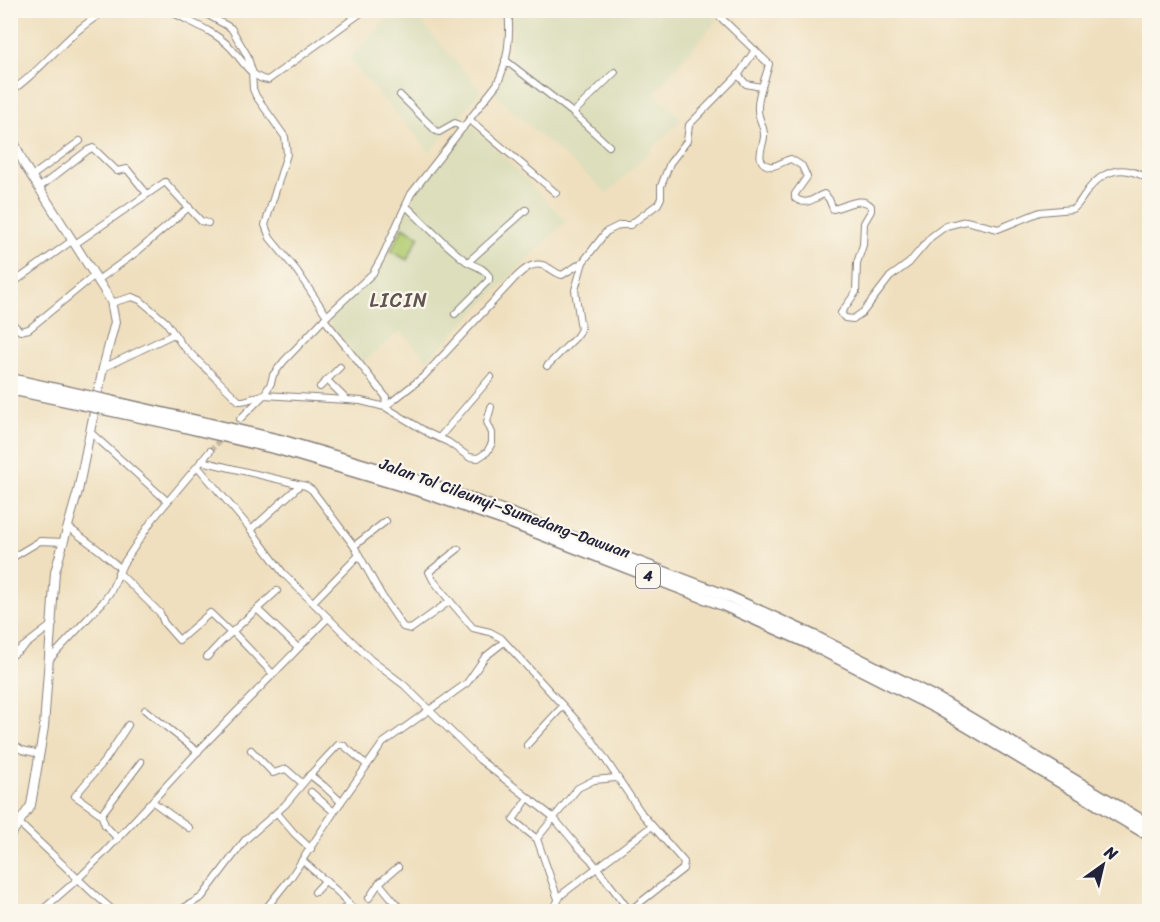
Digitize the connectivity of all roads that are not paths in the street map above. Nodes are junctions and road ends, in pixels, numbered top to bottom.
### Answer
1 (108, 10) edge
2 (168, 10) edge
3 (199, 10) edge
4 (365, 10) edge
5 (508, 10) edge
6 (713, 10) edge
7 (755, 50) junction
8 (505, 60) junction
9 (252, 72) junction
10 (615, 72) dead end
11 (738, 75) junction
12 (761, 87) junction
13 (10, 92) edge
14 (400, 95) dead end
15 (573, 113) junction
16 (470, 120) junction
17 (463, 128) junction
18 (10, 133) edge
19 (80, 141) dead end
20 (609, 146) dead end
21 (32, 176) junction
22 (1149, 182) edge
23 (39, 187) junction
24 (556, 193) dead end
25 (147, 194) junction
26 (406, 206) junction
27 (189, 207) junction
28 (526, 210) dead end
29 (208, 223) dead end
30 (74, 242) junction
31 (468, 262) junction
32 (583, 262) junction
33 (96, 278) junction
34 (13, 283) dead end
35 (111, 303) junction
36 (455, 314) dead end
37 (325, 317) junction
38 (10, 321) edge
39 (174, 334) junction
40 (547, 366) dead end
41 (340, 367) dead end
42 (103, 368) junction
43 (491, 377) dead end
44 (10, 380) edge
45 (327, 380) junction
46 (320, 387) dead end
47 (10, 389) edge
48 (264, 395) junction
49 (82, 399) junction
50 (347, 400) junction
51 (109, 406) junction
52 (385, 407) junction
53 (491, 407) dead end
54 (240, 419) dead end
55 (90, 432) junction
56 (439, 438) junction
57 (210, 451) tunnel mouth
58 (199, 464) junction
59 (300, 485) junction
60 (167, 501) junction
61 (386, 521) dead end
62 (68, 527) junction
63 (251, 530) junction
64 (64, 542) junction
65 (354, 546) junction
66 (458, 549) dead end
67 (359, 555) junction
68 (10, 559) edge
69 (119, 570) junction
70 (277, 591) dead end
71 (450, 601) junction
72 (313, 603) junction
73 (258, 610) junction
74 (328, 618) junction
75 (53, 623) junction
76 (232, 633) junction
77 (504, 642) junction
78 (298, 648) junction
79 (10, 657) edge
80 (207, 657) dead end
81 (50, 658) junction
82 (273, 674) junction
83 (563, 706) junction
84 (428, 709) junction
85 (145, 710) dead end
86 (128, 724) dead end
87 (10, 742) edge
88 (526, 745) dead end
89 (251, 750) dead end
90 (198, 752) junction
91 (40, 754) junction
92 (141, 762) dead end
93 (367, 765) junction
94 (310, 775) junction
95 (616, 778) junction
96 (302, 783) junction
97 (311, 792) dead end
98 (528, 798) junction
99 (153, 802) junction
100 (341, 802) junction
101 (334, 812) junction
102 (277, 813) junction
103 (101, 815) junction
104 (553, 817) junction
105 (19, 823) junction
106 (1149, 825) edge
107 (652, 826) junction
108 (189, 828) dead end
109 (10, 836) edge
110 (1149, 836) edge
111 (118, 839) junction
112 (537, 839) junction
113 (310, 849) junction
114 (302, 860) junction
115 (399, 867) dead end
116 (597, 868) junction
117 (78, 879) junction
118 (326, 880) junction
119 (379, 883) junction
120 (315, 892) dead end
121 (369, 898) dead end
122 (558, 899) junction
123 (349, 904) junction
124 (10, 905) edge
125 (628, 911) edge
126 (16, 912) edge
127 (40, 912) edge
128 (115, 912) edge
129 (177, 912) edge
130 (263, 912) edge
131 (340, 912) edge
132 (356, 912) edge
133 (404, 912) edge
134 (552, 912) edge

1 - 13 street
2 - 9 street
3 - 9 street
4 - 9 street
5 - 8 street
6 - 7 street
7 - 11 street
7 - 12 street
8 - 15 street
8 - 16 street
9 - 37 street
10 - 15 street
11 - 12 street
11 - 32 street
12 - 22 street
14 - 17 street
15 - 20 street
16 - 17 street
16 - 24 street
17 - 26 street
18 - 21 street
19 - 21 street
21 - 23 street
23 - 25 street
23 - 30 street
25 - 27 street
25 - 30 street
26 - 31 street
26 - 37 street
27 - 29 street
27 - 33 street
28 - 31 street
30 - 33 street
30 - 34 street
31 - 36 street
32 - 40 street
32 - 52 street
33 - 35 street
33 - 38 street
35 - 39 street
35 - 42 street
37 - 48 street
37 - 52 street
39 - 42 street
39 - 48 street
41 - 45 street
42 - 55 street
43 - 56 street
44 - 49 highway, Jalan Tol Cileunyi–Sumedang–Dawuan / 4
45 - 46 street
45 - 50 street
47 - 49 highway, Jalan Tol Cileunyi–Sumedang–Dawuan / 4
48 - 50 street
48 - 54 street
49 - 51 highway, Jalan Tol Cileunyi–Sumedang–Dawuan / 4, bridge
50 - 52 street
51 - 106 highway, Jalan Tol Cileunyi–Sumedang–Dawuan / 4
51 - 110 highway, Jalan Tol Cileunyi–Sumedang–Dawuan / 4
52 - 56 street
53 - 56 street
55 - 60 street
55 - 62 street
57 - 58 street
58 - 59 street
58 - 60 street
58 - 63 street
59 - 63 street
59 - 65 street
60 - 69 street
61 - 65 street
62 - 64 street
62 - 69 street
63 - 72 street
64 - 68 street
64 - 75 street
65 - 67 street
66 - 71 street
67 - 71 street
67 - 72 street
69 - 76 street
69 - 81 street
70 - 73 street
71 - 77 street
72 - 74 street
73 - 76 street
73 - 78 street
74 - 78 street
74 - 84 street
75 - 79 street
75 - 81 street
76 - 80 street
76 - 82 street
77 - 83 street
77 - 84 street
78 - 82 street
81 - 91 street
82 - 90 street
83 - 88 street
83 - 95 street
84 - 93 street
84 - 98 street
85 - 90 street
86 - 103 street
87 - 91 street
89 - 96 street
90 - 99 street
91 - 105 street
92 - 103 street
93 - 94 street
93 - 100 street
94 - 96 street
94 - 100 street
95 - 104 street
95 - 107 street
96 - 102 street
97 - 101 street
98 - 104 street
98 - 112 street
99 - 108 street
99 - 111 street
100 - 101 street
101 - 113 street
102 - 113 street
102 - 129 street
103 - 111 street
104 - 112 street
104 - 116 street
105 - 109 street
105 - 117 street
107 - 116 street
107 - 125 street
111 - 117 street
112 - 122 street
113 - 114 street
114 - 118 street
114 - 130 street
115 - 119 street
116 - 122 street
116 - 125 street
117 - 127 street
117 - 128 street
118 - 120 street
118 - 123 street
119 - 121 street
119 - 133 street
122 - 134 street
123 - 131 street
123 - 132 street
124 - 126 street

